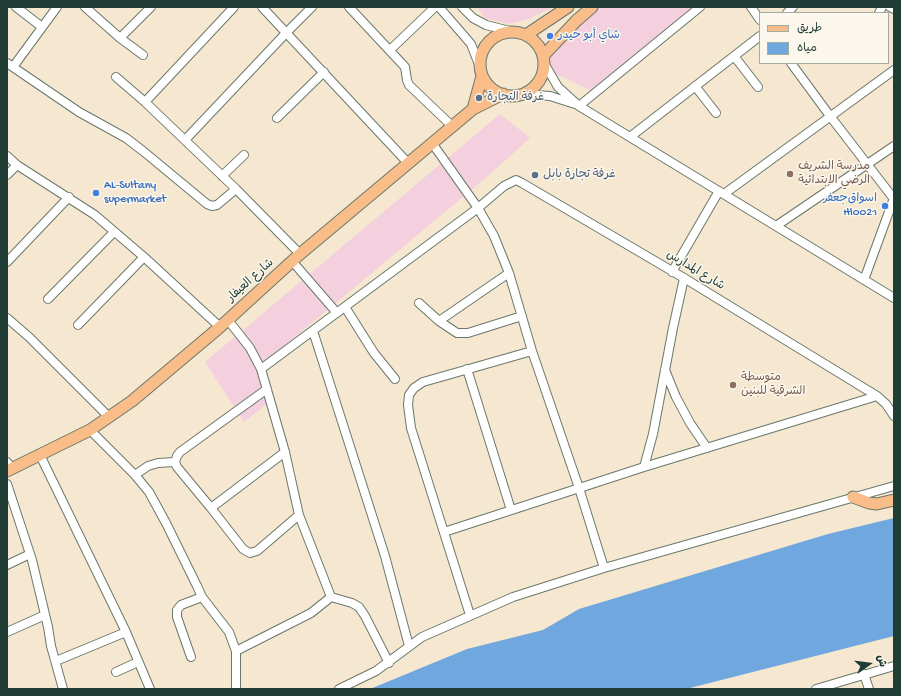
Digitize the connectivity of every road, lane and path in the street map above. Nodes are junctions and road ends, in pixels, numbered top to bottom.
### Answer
1 (16, 7) edge
2 (57, 7) edge
3 (85, 7) edge
4 (151, 7) edge
5 (234, 7) edge
6 (262, 7) edge
7 (312, 7) edge
8 (349, 7) edge
9 (435, 7) edge
10 (439, 7) edge
11 (463, 7) edge
12 (568, 7) edge
13 (592, 7) edge
14 (700, 7) edge
15 (751, 7) edge
16 (890, 7) edge
17 (894, 10) edge
18 (759, 19) edge
19 (42, 27) junction
20 (287, 32) junction
21 (514, 32) junction
22 (526, 35) junction
23 (759, 37) edge
24 (120, 38) junction
25 (390, 50) junction
26 (143, 55) dead end
27 (734, 56) junction
28 (543, 60) junction
29 (792, 64) edge
30 (10, 65) edge
31 (894, 70) edge
32 (481, 71) junction
33 (324, 72) junction
34 (116, 77) dead end
35 (695, 86) junction
36 (758, 87) dead end
37 (503, 94) junction
38 (522, 94) junction
39 (145, 102) junction
40 (579, 106) junction
41 (473, 108) junction
42 (716, 113) dead end
43 (830, 116) junction
44 (277, 118) dead end
45 (452, 126) junction
46 (630, 137) junction
47 (185, 140) junction
48 (432, 143) junction
49 (894, 146) edge
50 (244, 155) dead end
51 (7, 156) edge
52 (408, 163) junction
53 (867, 164) junction
54 (17, 165) junction
55 (7, 175) edge
56 (222, 176) junction
57 (236, 189) junction
58 (721, 193) junction
59 (69, 197) junction
60 (894, 198) edge
61 (478, 208) junction
62 (776, 226) junction
63 (114, 232) junction
64 (144, 257) junction
65 (296, 257) junction
66 (7, 262) edge
67 (672, 272) junction
68 (509, 273) junction
69 (684, 278) junction
70 (864, 280) junction
71 (894, 298) edge
72 (48, 299) dead end
73 (419, 303) dead end
74 (345, 307) junction
75 (337, 313) junction
76 (522, 316) junction
77 (7, 318) edge
78 (439, 321) junction
79 (224, 323) junction
80 (78, 325) dead end
81 (313, 331) junction
82 (532, 351) junction
83 (261, 369) junction
84 (467, 369) junction
85 (664, 370) junction
86 (395, 379) dead end
87 (267, 389) junction
88 (877, 396) junction
89 (894, 416) edge
90 (109, 418) junction
91 (90, 430) junction
92 (707, 448) junction
93 (285, 452) junction
94 (40, 455) junction
95 (175, 462) junction
96 (9, 467) edge
97 (644, 467) junction
98 (135, 475) junction
99 (7, 484) edge
100 (894, 486) edge
101 (579, 488) junction
102 (853, 497) junction
103 (894, 500) edge
104 (211, 508) junction
105 (511, 510) junction
106 (299, 515) junction
107 (444, 532) junction
108 (30, 554) junction
109 (7, 565) edge
110 (604, 568) junction
111 (331, 596) junction
112 (202, 597) junction
113 (45, 615) junction
114 (470, 615) junction
115 (7, 632) edge
116 (126, 632) junction
117 (409, 646) junction
118 (236, 651) junction
119 (191, 657) dead end
120 (56, 661) junction
121 (138, 662) junction
122 (389, 663) junction
123 (894, 666) edge
124 (116, 672) dead end
125 (864, 674) junction
126 (63, 689) edge
127 (150, 689) edge
128 (236, 689) edge
129 (339, 689) edge
130 (816, 689) edge
131 (869, 689) edge

1 - 19 street
2 - 19 street
3 - 24 street
4 - 24 street
5 - 39 street
6 - 20 street
7 - 20 street
8 - 25 street
9 - 25 street
10 - 32 street
11 - 21 street
12 - 22 main road
13 - 28 main road
14 - 40 street
15 - 18 street
16 - 17 street
19 - 30 street
20 - 33 street
20 - 47 street
21 - 22 main road
21 - 32 main road
22 - 28 main road
23 - 27 street
24 - 26 street
25 - 45 street
27 - 35 street
27 - 36 street
28 - 38 main road
28 - 40 street
29 - 43 street
30 - 57 street
31 - 43 street
32 - 37 main road
32 - 41 main road
33 - 44 street
33 - 52 street
34 - 39 street
35 - 42 street
35 - 46 street
37 - 38 main road
37 - 41 main road, شارع العيفار
38 - 40 street
39 - 47 street
40 - 46 street
41 - 45 main road, شارع العيفار
43 - 53 street
43 - 58 street
45 - 48 main road, شارع العيفار
46 - 58 street
47 - 56 street
48 - 52 main road, شارع العيفار
48 - 61 street
49 - 53 street
50 - 56 street
51 - 54 street
52 - 65 main road, شارع العيفار
53 - 60 street
53 - 62 street
54 - 55 street
54 - 59 street
56 - 57 street
57 - 65 street
58 - 62 street
58 - 67 street
59 - 63 street
59 - 66 street
60 - 70 street
61 - 67 street, شارع المدارس
61 - 68 street
61 - 74 street
62 - 70 street
63 - 64 street
63 - 72 street
64 - 79 street
64 - 80 street
65 - 75 street
65 - 79 main road, شارع العيفار
67 - 69 street, شارع المدارس
68 - 76 street
68 - 78 street
69 - 85 street
69 - 88 street, شارع المدارس
70 - 71 street
73 - 78 street
74 - 75 street
74 - 86 street
75 - 81 street
76 - 78 street
76 - 82 street
77 - 90 street
79 - 83 street
79 - 90 main road, شارع العيفار
81 - 83 street
81 - 117 street
82 - 84 street
82 - 101 street
83 - 87 street
84 - 105 street
84 - 107 street
85 - 92 street
85 - 97 street
87 - 93 street
87 - 95 street
88 - 89 street, شارع المدارس
88 - 92 street
90 - 91 main road, شارع العيفار
91 - 94 main road, شارع العيفار
91 - 98 street
92 - 97 street
93 - 104 street
93 - 106 street
94 - 96 main road, شارع العيفار
94 - 116 street
95 - 98 street
95 - 104 street
97 - 101 street
98 - 112 street
99 - 108 street
100 - 102 street
101 - 105 street
101 - 110 street
102 - 103 main road
102 - 110 street
104 - 106 street
105 - 107 street
106 - 111 street
107 - 114 street
108 - 109 street
108 - 113 street
110 - 114 street
111 - 118 street
111 - 122 street
112 - 118 street
112 - 119 street
113 - 115 street
113 - 120 street
114 - 117 street
116 - 120 street
116 - 121 street
117 - 122 street
118 - 128 street
120 - 126 street
121 - 124 street
121 - 127 street
122 - 129 street
123 - 125 street
125 - 130 street
125 - 131 street

